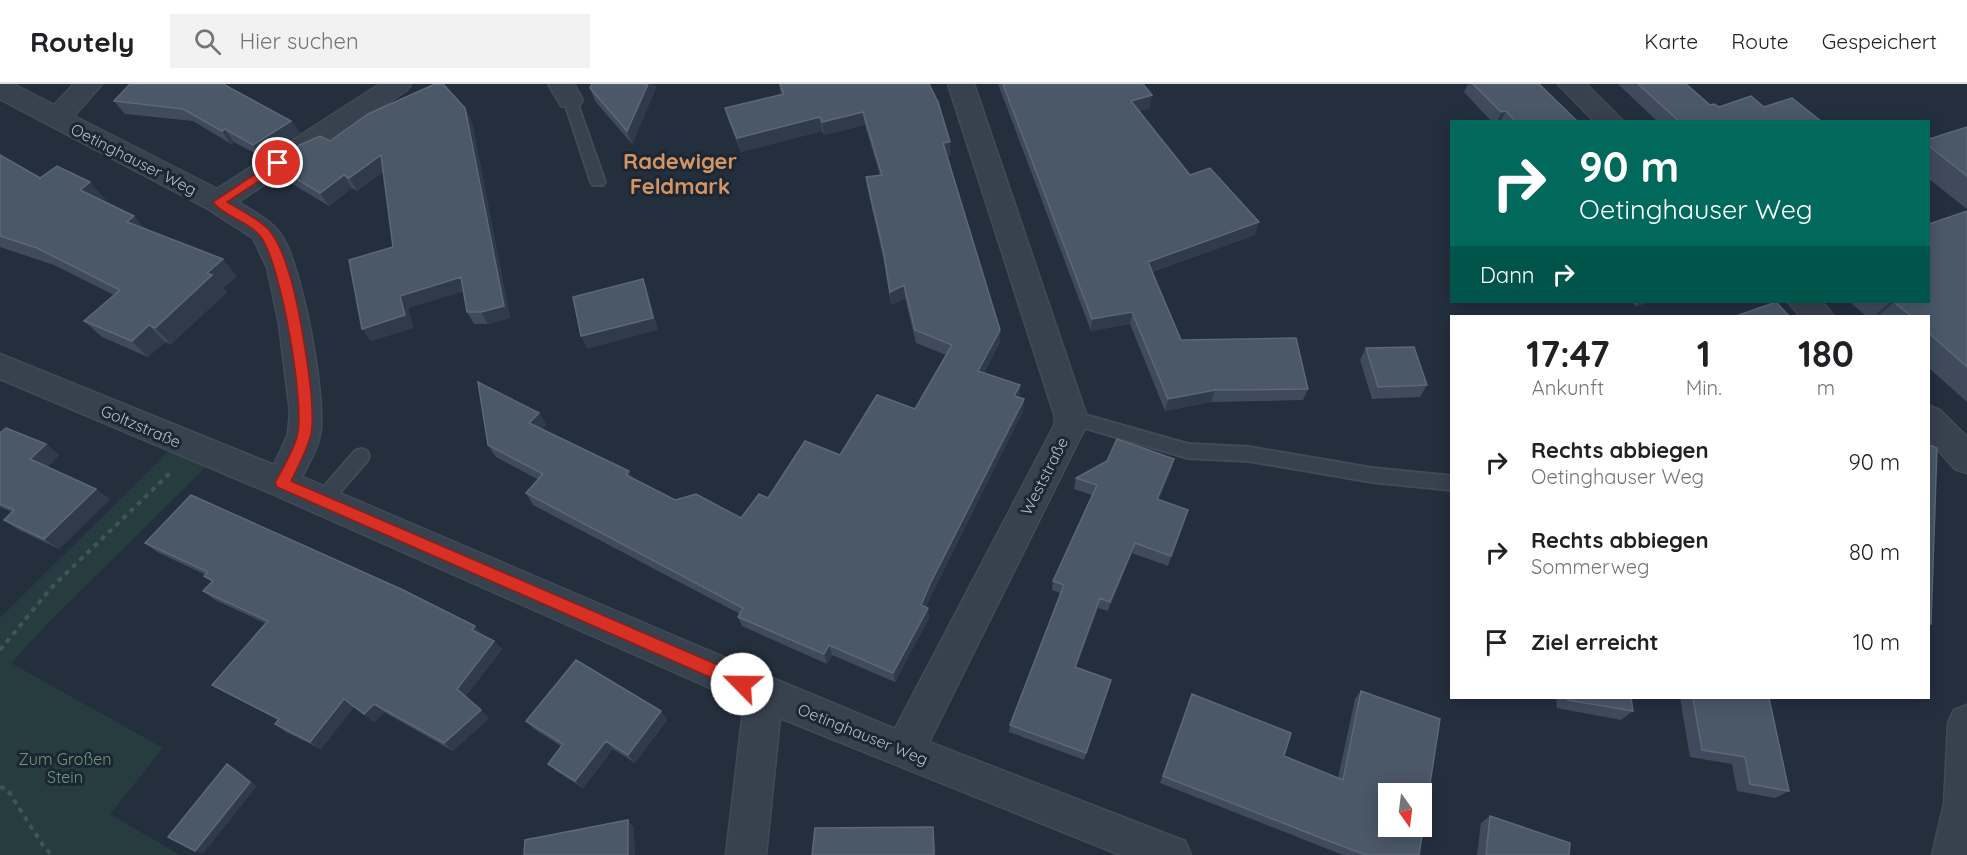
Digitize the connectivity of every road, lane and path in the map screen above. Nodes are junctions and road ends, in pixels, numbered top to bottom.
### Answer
1 (89, 84) edge
2 (398, 84) edge
3 (961, 84) edge
4 (1571, 84) edge
5 (0, 88) edge
6 (565, 92) edge
7 (57, 119) junction
8 (1609, 120) edge
9 (598, 182) dead end
10 (218, 202) junction
11 (1804, 303) edge
12 (1818, 315) edge
13 (0, 366) edge
14 (1071, 417) junction
15 (1930, 420) edge
16 (195, 449) junction
17 (361, 456) dead end
18 (1967, 459) edge
19 (282, 483) junction
20 (1450, 483) edge
21 (322, 501) junction
22 (0, 650) edge
23 (764, 693) junction
24 (1967, 723) edge
25 (904, 751) junction
26 (0, 787) edge
27 (52, 855) edge
28 (746, 855) edge
29 (1171, 855) edge
30 (1952, 855) edge

1 - 7 street
2 - 10 street
3 - 14 street, Weststraße
4 - 8 street
5 - 7 street, Oetinghauser Weg
6 - 9 lane
7 - 10 street, Oetinghauser Weg
10 - 19 street, Oetinghauser Weg
11 - 12 street
13 - 16 street, Goltzstraße
14 - 20 lane
14 - 25 street, Weststraße
15 - 18 street
16 - 19 street, Goltzstraße
16 - 22 path
17 - 21 lane
19 - 21 street, Oetinghauser Weg
21 - 23 street, Oetinghauser Weg
23 - 25 street, Oetinghauser Weg
23 - 28 street
24 - 30 street
25 - 29 street, Oetinghauser Weg
26 - 27 path

